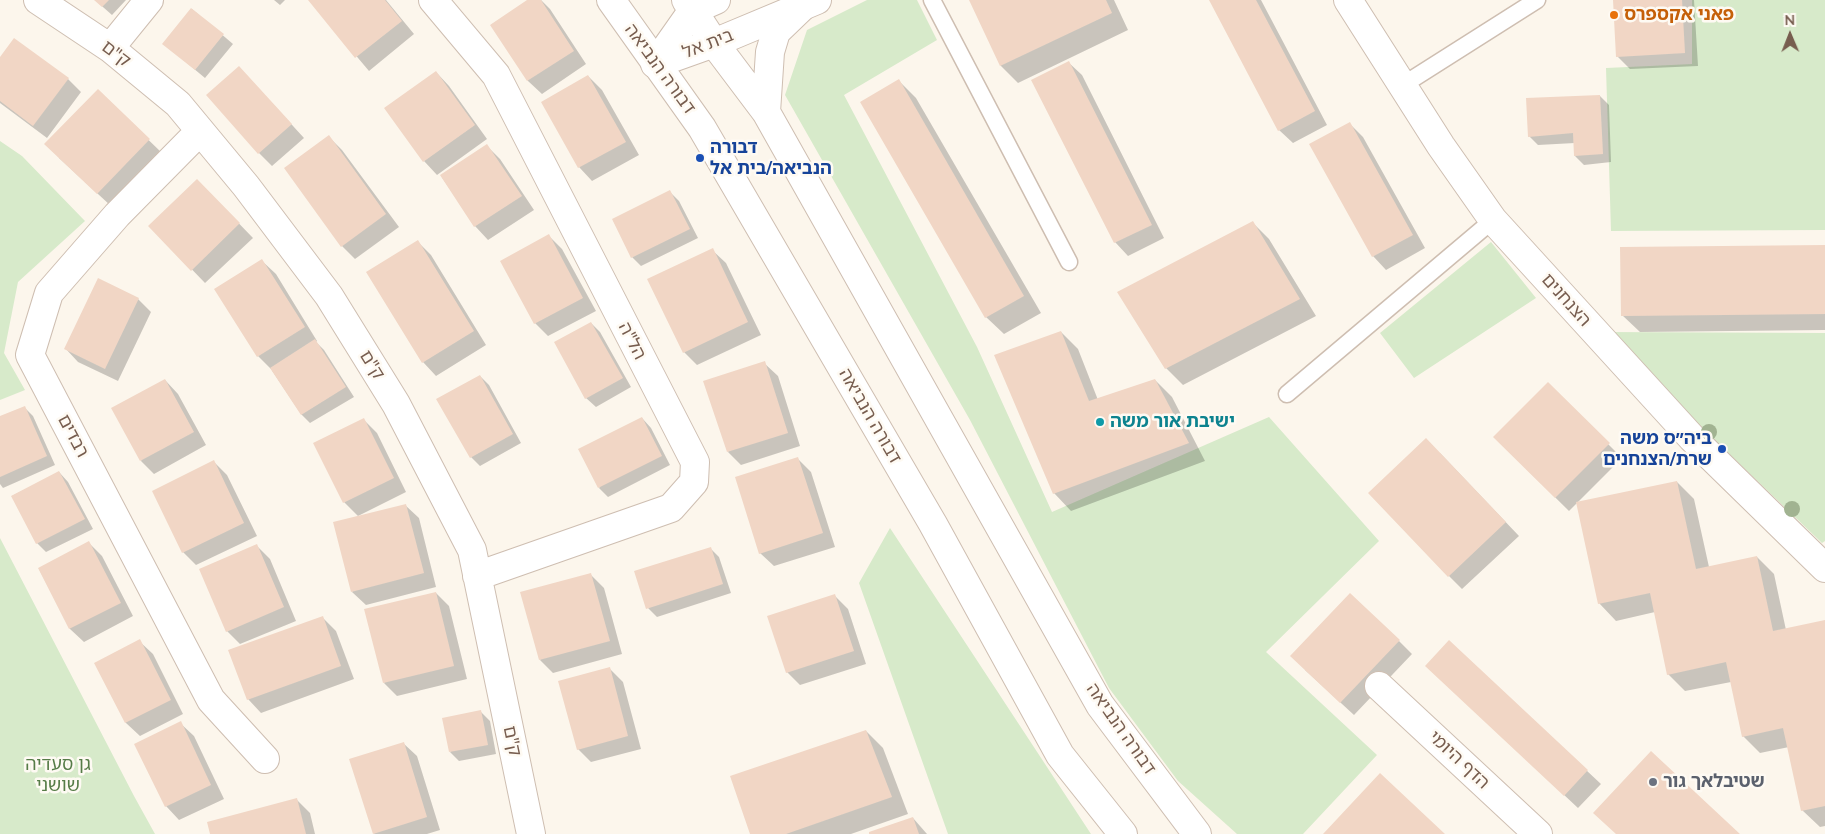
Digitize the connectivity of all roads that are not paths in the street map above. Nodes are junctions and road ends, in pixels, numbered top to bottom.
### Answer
1 (38, 0) edge
2 (149, 0) edge
3 (433, 0) edge
4 (611, 0) edge
5 (932, 0) edge
6 (1348, 0) edge
7 (1537, 0) edge
8 (698, 3) edge
9 (809, 4) edge
10 (714, 43) junction
11 (110, 48) junction
12 (655, 64) junction
13 (1403, 85) junction
14 (766, 112) junction
15 (200, 132) junction
16 (1494, 220) junction
17 (1068, 262) dead end
18 (1287, 394) dead end
19 (1825, 568) edge
20 (477, 576) junction
21 (1379, 686) dead end
22 (264, 759) dead end
23 (531, 834) edge
24 (1123, 834) edge
25 (1198, 834) edge
26 (1538, 834) edge

1 - 11 street, ק"ם
2 - 11 street
3 - 20 street, הל"ה
4 - 12 street, דבורה הנביאה
5 - 17 lane
6 - 13 street, הצנחנים
7 - 13 lane
8 - 10 street, דבורה הנביאה
8 - 12 street, בית אל
9 - 10 street, בית אל
9 - 14 street
10 - 12 street, בית אל
10 - 14 street, דבורה הנביאה
11 - 15 street, ק"ם
12 - 24 street, דבורה הנביאה
13 - 16 street, הצנחנים
14 - 25 street, דבורה הנביאה
15 - 20 street, ק"ם
15 - 22 street, רבדים
16 - 18 lane
16 - 19 street, הצנחנים
20 - 23 street, ק"ם
21 - 26 street, הדף היומי

